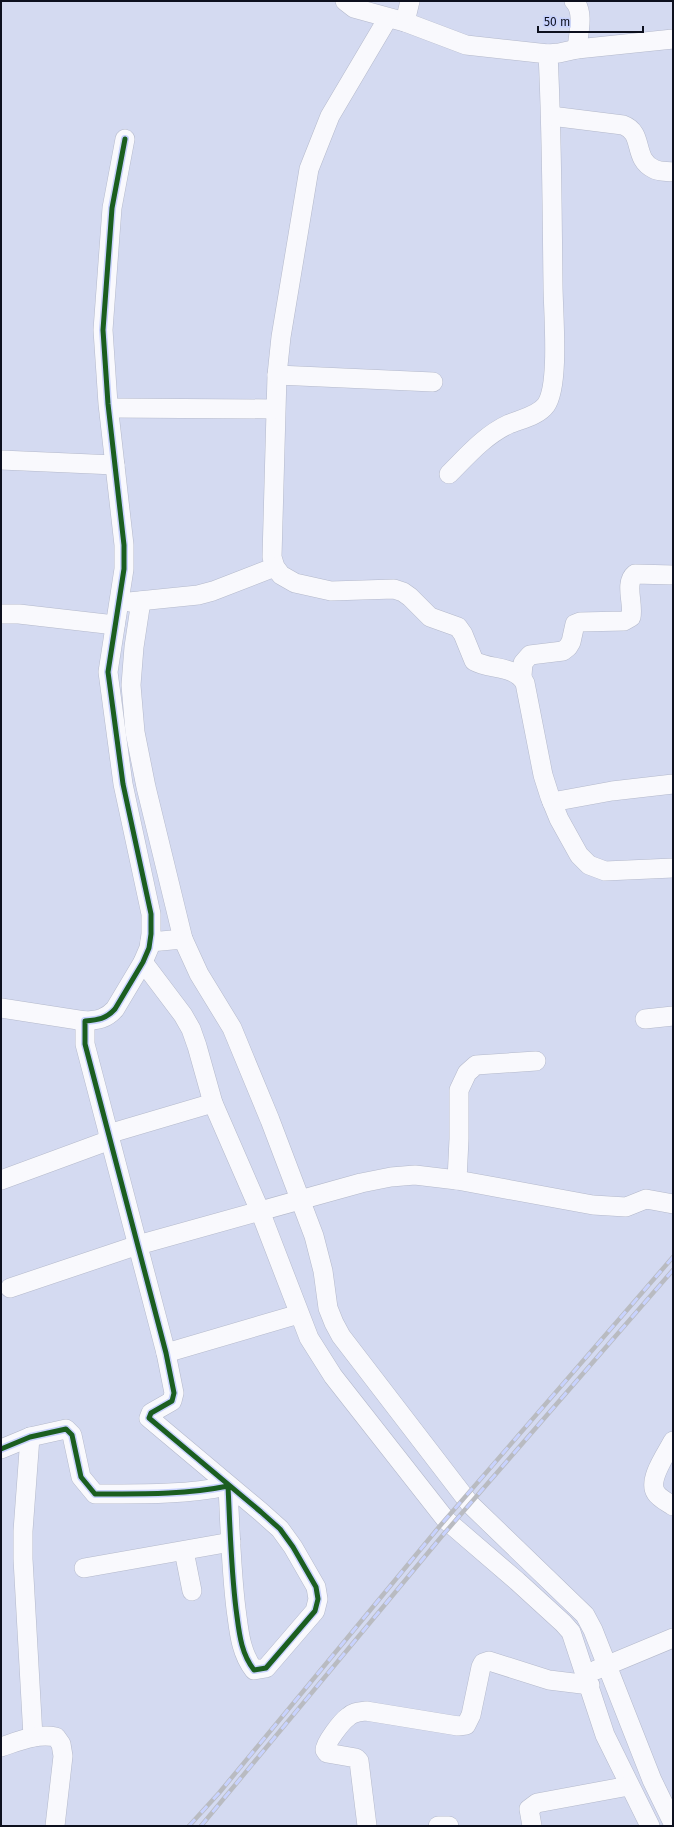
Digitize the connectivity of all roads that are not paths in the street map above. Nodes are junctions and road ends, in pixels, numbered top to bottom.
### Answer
1 (345, 1) edge
2 (410, 1) edge
3 (574, 1) edge
4 (397, 20) junction
5 (673, 39) edge
6 (577, 49) junction
7 (548, 54) junction
8 (551, 116) junction
9 (124, 139) dead end
10 (673, 172) edge
11 (277, 375) junction
12 (433, 382) dead end
13 (109, 408) junction
14 (276, 409) junction
15 (1, 460) edge
16 (115, 465) junction
17 (449, 474) dead end
18 (275, 567) junction
19 (673, 575) edge
20 (141, 601) junction
21 (119, 603) junction
22 (1, 614) edge
23 (115, 625) junction
24 (522, 676) junction
25 (673, 784) edge
26 (552, 802) junction
27 (673, 868) edge
28 (169, 940) junction
29 (143, 962) junction
30 (1, 1008) edge
31 (673, 1016) edge
32 (645, 1019) dead end
33 (85, 1021) junction
34 (536, 1061) dead end
35 (213, 1103) junction
36 (109, 1137) junction
37 (1, 1180) edge
38 (457, 1180) junction
39 (673, 1204) edge
40 (281, 1205) junction
41 (138, 1245) junction
42 (10, 1288) dead end
43 (299, 1314) junction
44 (166, 1353) junction
45 (30, 1436) junction
46 (673, 1441) edge
47 (1, 1449) edge
48 (228, 1486) junction
49 (673, 1506) edge
50 (231, 1542) junction
51 (184, 1551) junction
52 (84, 1568) dead end
53 (192, 1591) dead end
54 (673, 1638) edge
55 (596, 1673) junction
56 (33, 1737) junction
57 (1, 1747) edge
58 (629, 1786) junction
59 (673, 1823) edge
60 (55, 1826) edge
61 (367, 1826) edge
62 (438, 1826) edge
63 (449, 1826) edge
64 (532, 1826) edge
65 (650, 1826) edge

1 - 4 street
2 - 4 street
3 - 6 street
4 - 7 street
4 - 11 street
5 - 6 street
6 - 7 street
7 - 8 street
8 - 10 street
8 - 17 street
9 - 13 street
11 - 12 street
11 - 14 street
13 - 14 street
13 - 16 street
14 - 18 street
15 - 16 street
16 - 21 street
18 - 20 street
18 - 24 street
19 - 24 street
20 - 21 street
20 - 28 street
21 - 23 street
22 - 23 street
23 - 28 street
24 - 26 street
25 - 26 street
26 - 27 street
28 - 29 street
28 - 40 street
29 - 33 street
29 - 35 street
30 - 33 street
31 - 32 street
33 - 36 street
34 - 38 street
35 - 36 street
35 - 40 street
36 - 37 street
36 - 41 street
38 - 39 street
38 - 40 street
40 - 41 street
40 - 43 street
40 - 55 street
41 - 42 street
41 - 44 street
43 - 44 street
43 - 55 street
44 - 48 street
45 - 47 street
45 - 48 street
45 - 56 street
46 - 49 street
48 - 50 street
48 - 50 street
50 - 51 street
51 - 52 street
51 - 53 street
54 - 55 street
55 - 58 street
55 - 59 street
55 - 61 street
56 - 57 street
56 - 60 street
58 - 64 street
58 - 65 street
62 - 63 street

